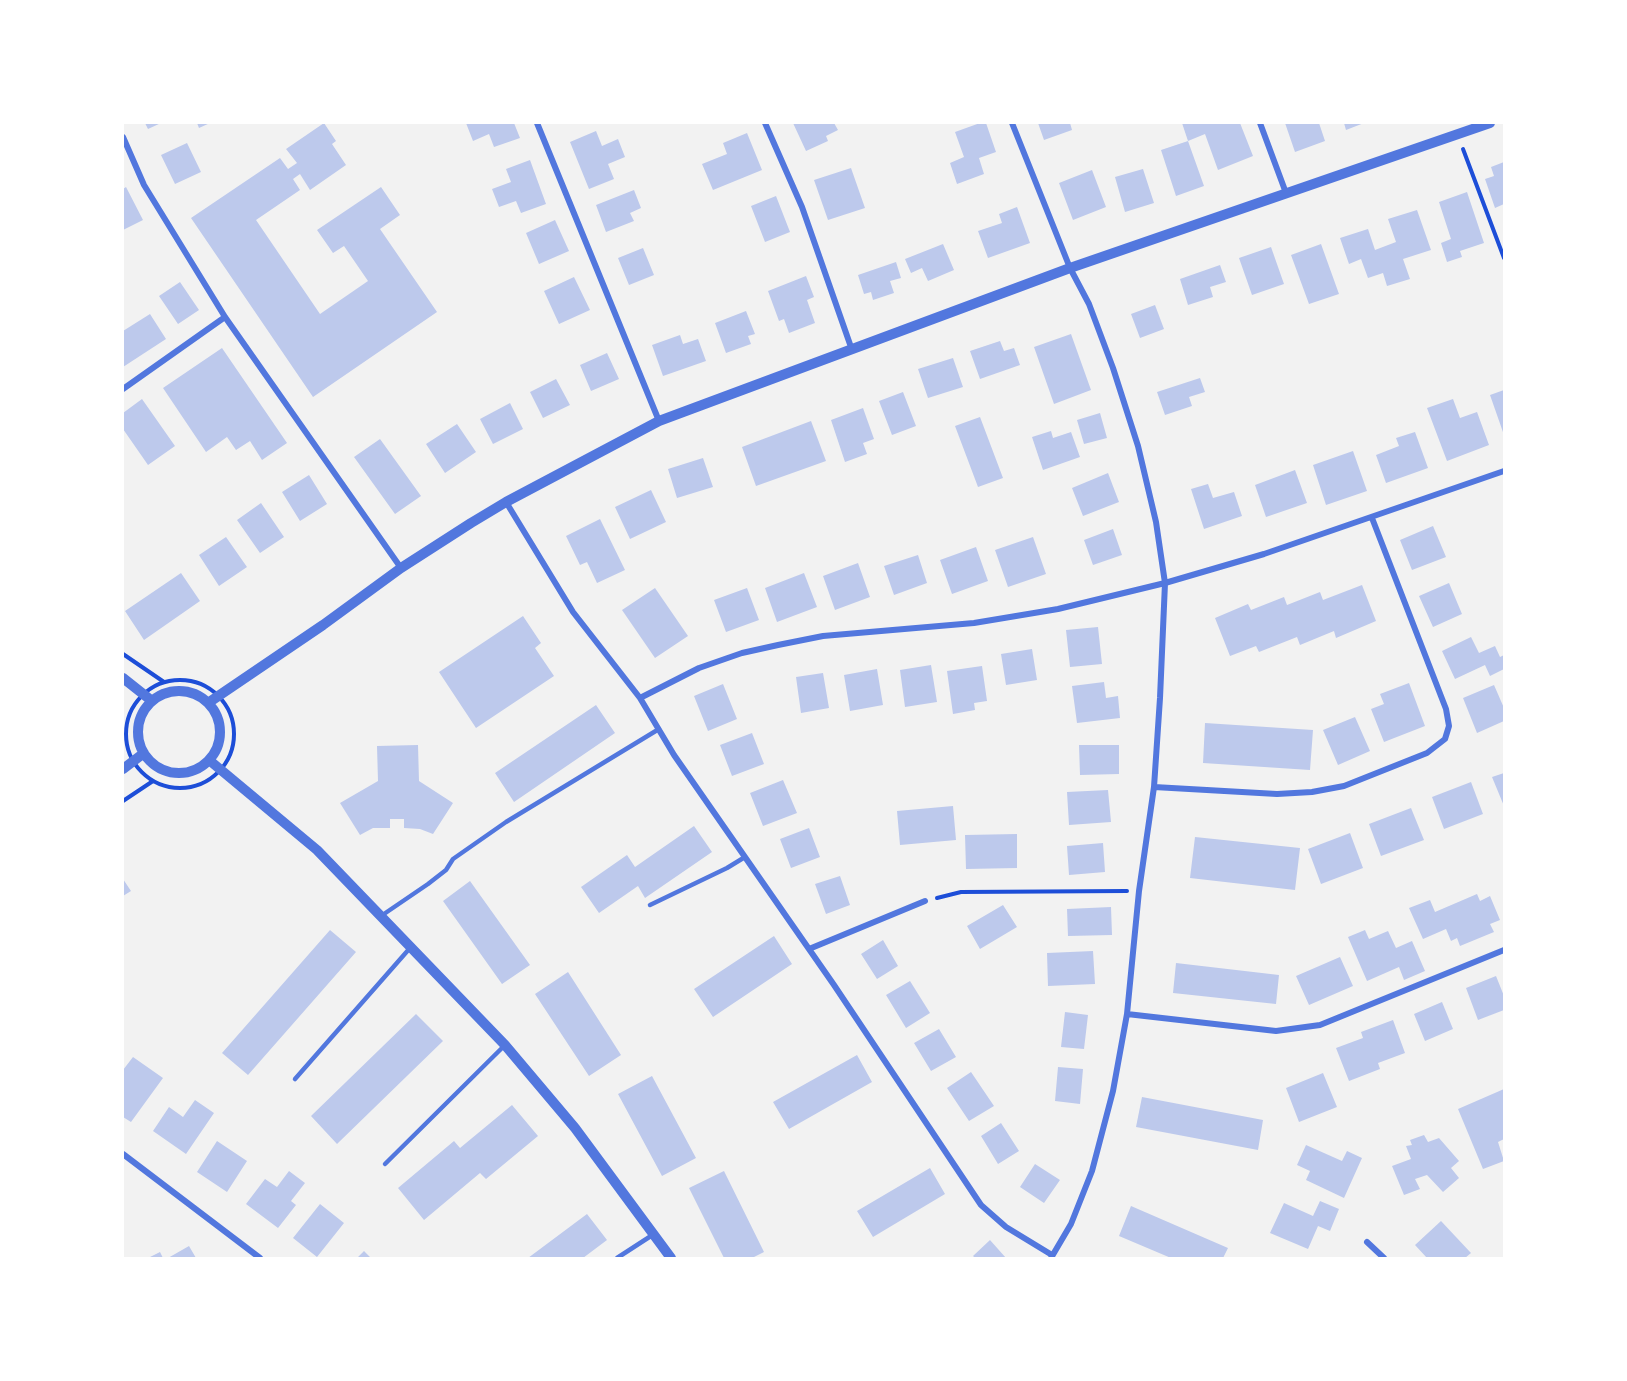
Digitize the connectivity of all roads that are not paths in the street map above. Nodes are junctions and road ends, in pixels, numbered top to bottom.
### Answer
1 (537, 123) edge
2 (765, 123) edge
3 (1011, 123) edge
4 (1260, 123) edge
5 (1490, 123) edge
6 (123, 137) edge
7 (1286, 193) junction
8 (1070, 268) junction
9 (225, 317) junction
10 (852, 350) junction
11 (123, 389) edge
12 (659, 422) junction
13 (1504, 471) edge
14 (506, 502) junction
15 (1372, 518) junction
16 (401, 568) junction
17 (1165, 583) junction
18 (123, 678) edge
19 (147, 698) junction
20 (640, 698) junction
21 (208, 703) junction
22 (659, 729) junction
23 (144, 753) junction
24 (209, 760) junction
25 (123, 770) edge
26 (1154, 787) junction
27 (745, 857) junction
28 (925, 902) road end
29 (650, 905) dead end
30 (380, 917) junction
31 (410, 948) junction
32 (809, 949) junction
33 (1504, 950) edge
34 (1127, 1014) junction
35 (505, 1045) junction
36 (295, 1079) dead end
37 (123, 1154) edge
38 (386, 1164) dead end
39 (654, 1234) junction
40 (1367, 1242) dead end
41 (1052, 1256) edge
42 (260, 1258) edge
43 (617, 1258) edge
44 (671, 1258) edge
45 (1384, 1258) edge

1 - 12 street
2 - 10 street
3 - 8 street
4 - 7 street
5 - 7 street
6 - 9 street
7 - 8 street
8 - 10 street
8 - 17 street
9 - 11 street
9 - 16 street
10 - 12 street
12 - 14 street
13 - 15 street
14 - 16 street
14 - 20 street
15 - 17 street
15 - 26 street
16 - 21 street
17 - 20 street
17 - 26 street
18 - 19 street
19 - 21 street
19 - 23 street
20 - 22 street
21 - 24 street
22 - 27 street
22 - 30 lane
23 - 24 street
23 - 25 street
24 - 30 street
26 - 34 street
27 - 29 lane
27 - 32 street
28 - 32 street
30 - 31 street
31 - 35 street
31 - 36 lane
32 - 41 street
33 - 34 street
34 - 41 street
35 - 38 lane
35 - 39 street
37 - 42 street
39 - 43 lane
39 - 44 street
40 - 45 street

